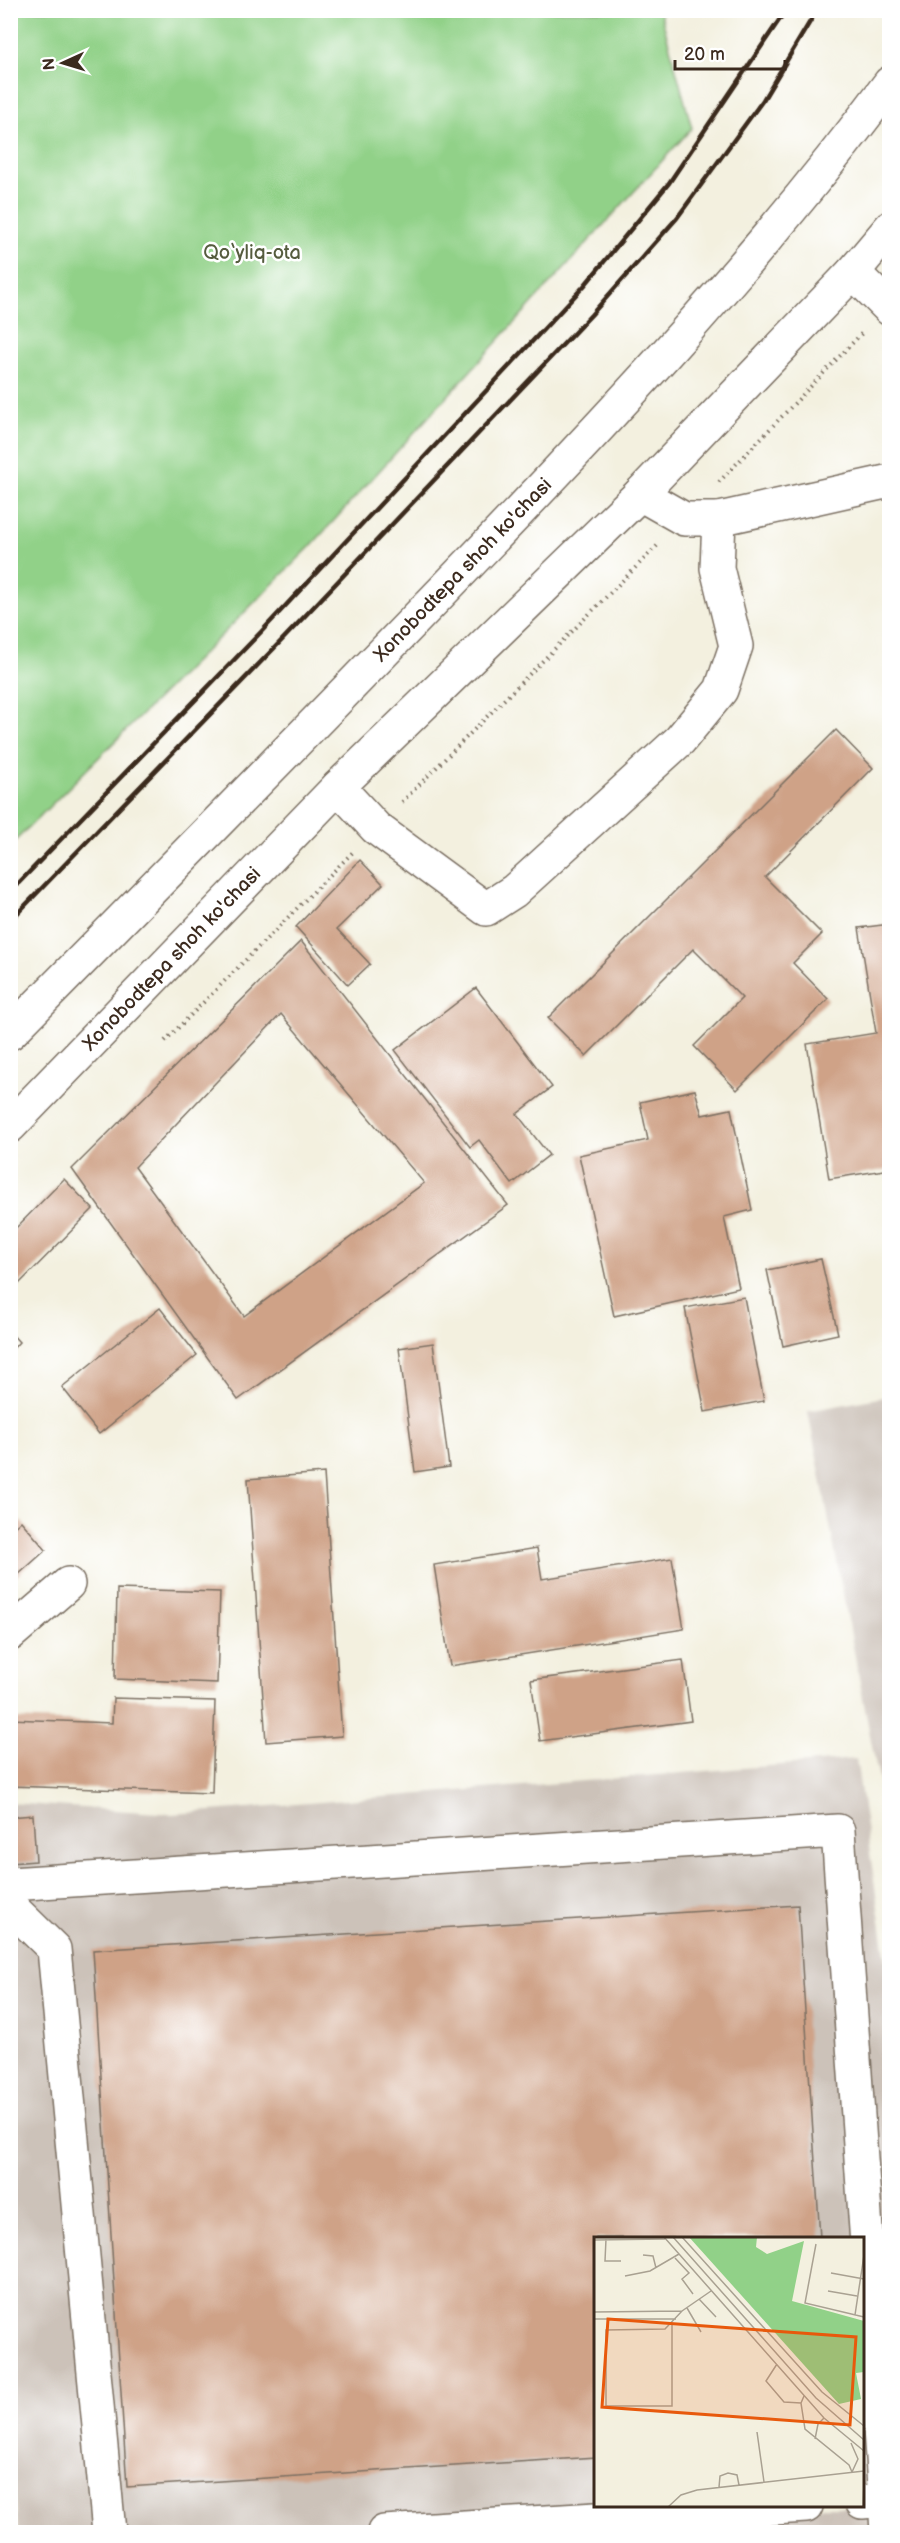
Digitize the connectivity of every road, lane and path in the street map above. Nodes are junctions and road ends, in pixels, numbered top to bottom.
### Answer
1 (890, 83) edge
2 (890, 228) edge
3 (853, 272) junction
4 (889, 308) edge
5 (890, 481) edge
6 (640, 494) junction
7 (684, 519) junction
8 (719, 519) junction
9 (338, 787) junction
10 (376, 828) junction
11 (10, 1033) edge
12 (165, 1041) dead end
13 (10, 1126) edge
14 (68, 1584) dead end
15 (10, 1634) edge
16 (10, 1884) edge
17 (10, 1906) edge
18 (860, 2237) edge
19 (864, 2315) edge
20 (874, 2501) edge
21 (775, 2507) edge
22 (109, 2532) edge
23 (384, 2532) edge
24 (887, 2532) edge

1 - 11 main road, Xonobodtepa shoh ko'chasi
2 - 3 main road, Xonobodtepa shoh ko'chasi
3 - 4 main road
3 - 6 main road, Xonobodtepa shoh ko'chasi
4 - 7 path
5 - 8 main road
6 - 7 main road
6 - 9 main road, Xonobodtepa shoh ko'chasi
7 - 8 main road
7 - 10 path
8 - 10 main road
9 - 10 main road
9 - 13 main road, Xonobodtepa shoh ko'chasi
10 - 12 path
14 - 15 main road
16 - 18 main road
17 - 22 main road
19 - 20 main road
20 - 24 main road
21 - 23 main road

